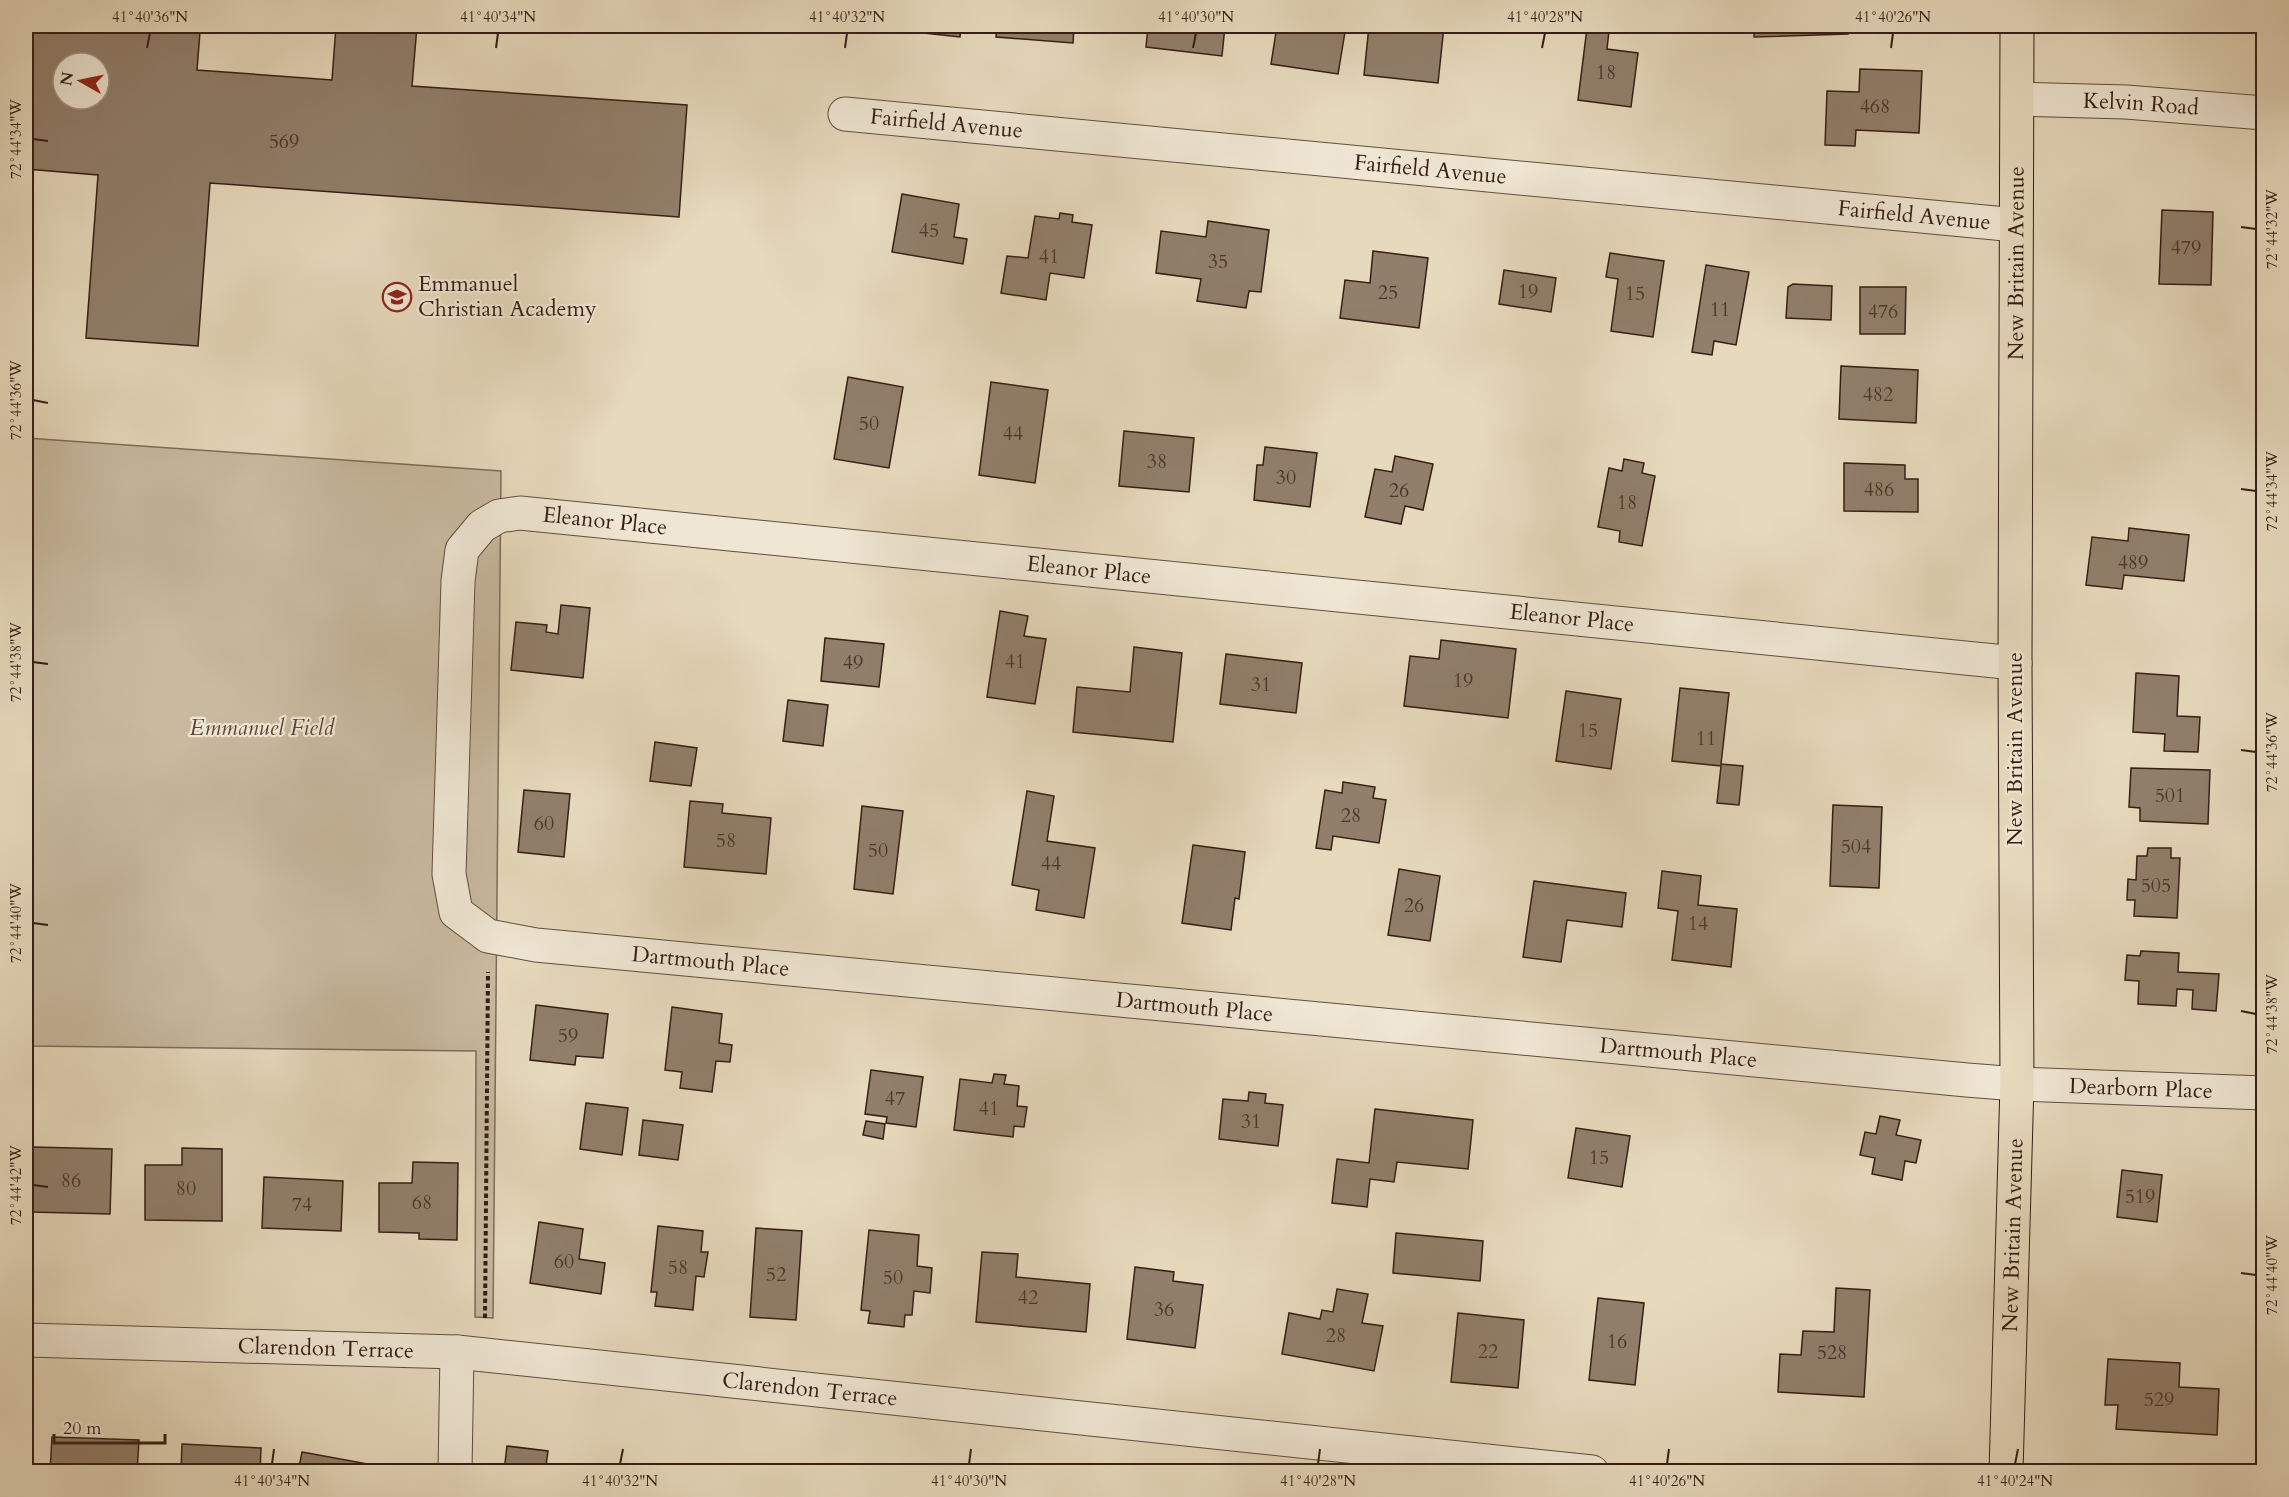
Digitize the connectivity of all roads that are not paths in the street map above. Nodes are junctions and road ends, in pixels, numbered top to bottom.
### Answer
1 (2017, 26) edge
2 (2018, 99) junction
3 (2264, 113) edge
4 (845, 114) dead end
5 (2016, 225) junction
6 (2015, 663) junction
7 (448, 837) joint
8 (2017, 1084) junction
9 (2264, 1093) edge
10 (26, 1340) edge
11 (471, 1353) junction
12 (455, 1472) edge
13 (1592, 1472) edge
14 (2006, 1472) edge

1 - 2 main road, New Britain Avenue
2 - 3 street, Kelvin Road
2 - 5 main road, New Britain Avenue
4 - 5 street, Fairfield Avenue
5 - 6 main road, New Britain Avenue
6 - 7 street, Eleanor Place
6 - 8 main road, New Britain Avenue
7 - 8 street, Dartmouth Place
8 - 9 street, Dearborn Place
8 - 14 main road, New Britain Avenue
10 - 11 street, Clarendon Terrace
11 - 12 street
11 - 13 street, Clarendon Terrace

